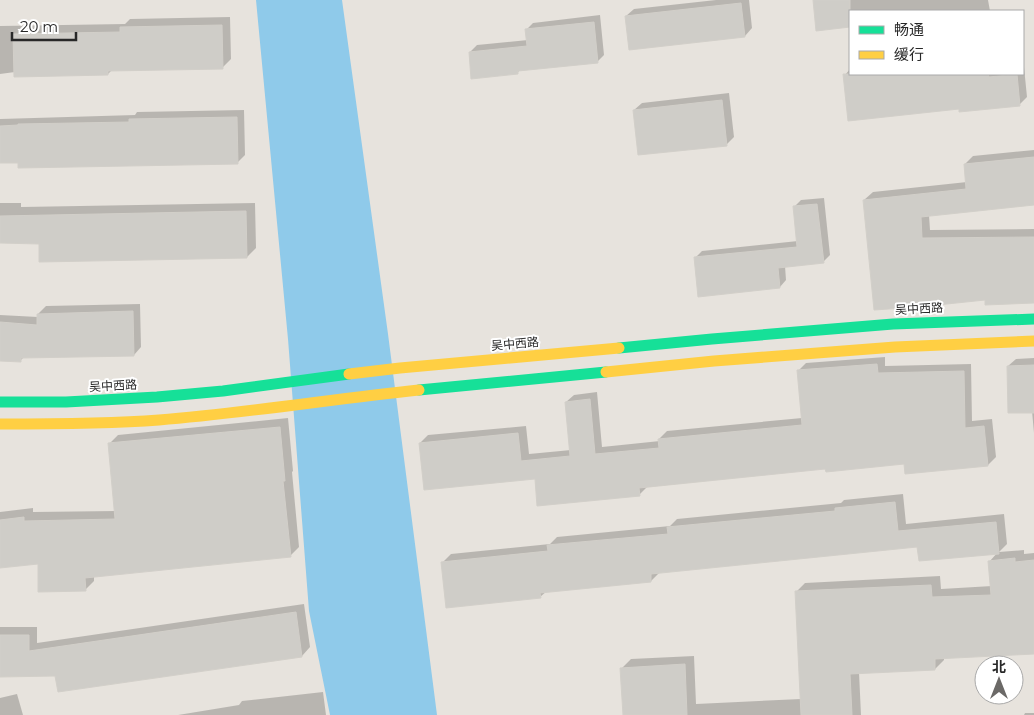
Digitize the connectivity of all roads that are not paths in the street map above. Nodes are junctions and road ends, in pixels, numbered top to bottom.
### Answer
1 (1034, 319) edge
2 (1034, 341) edge
3 (0, 402) edge
4 (0, 424) edge

1 - 3 main road, 吴中西路
2 - 4 main road

